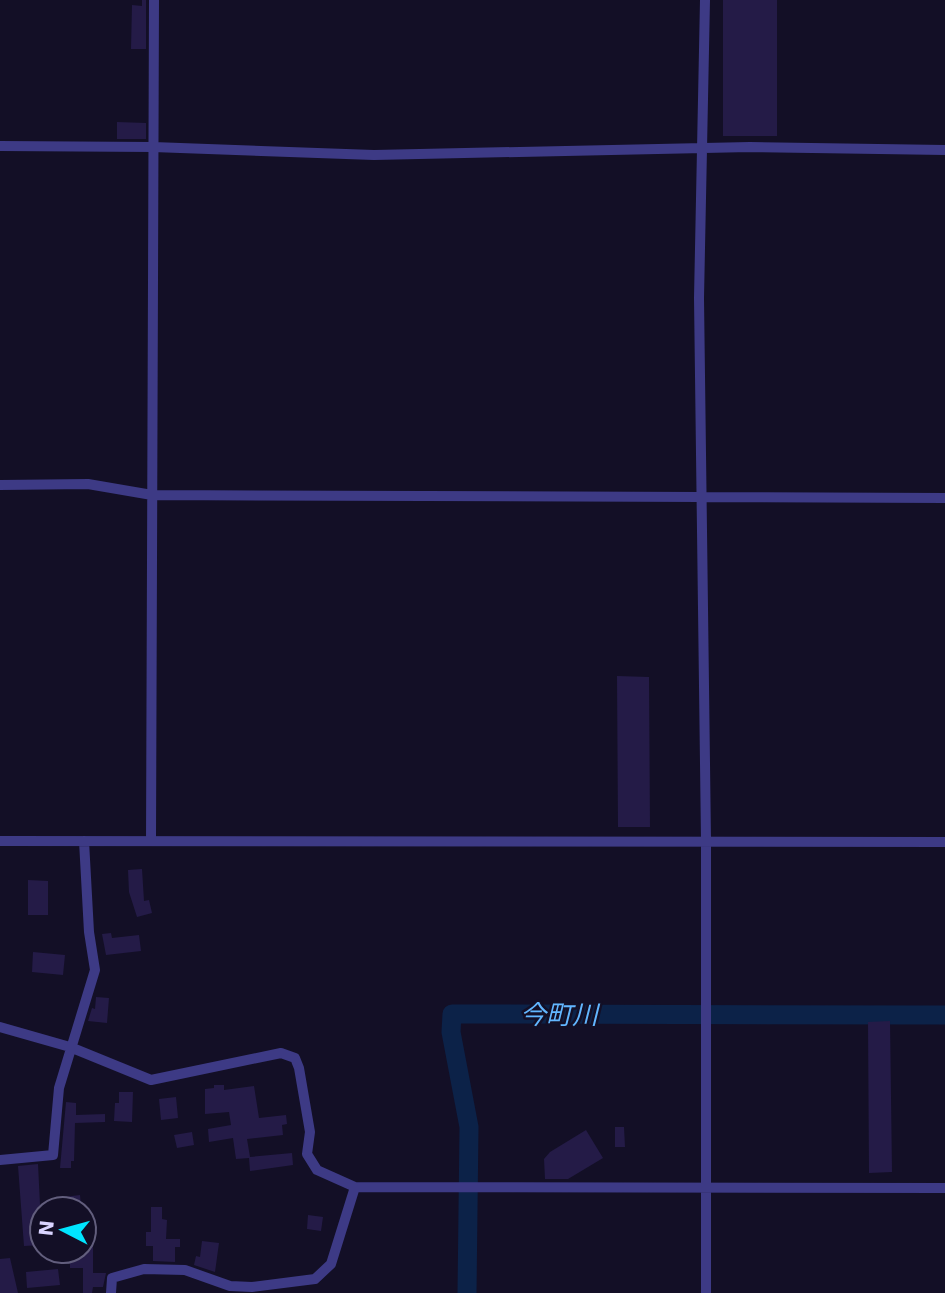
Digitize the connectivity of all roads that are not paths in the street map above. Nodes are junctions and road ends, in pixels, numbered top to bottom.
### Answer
1 (153, 0) edge
2 (705, 0) edge
3 (0, 146) edge
4 (153, 147) junction
5 (703, 147) junction
6 (945, 150) edge
7 (0, 485) edge
8 (152, 495) junction
9 (702, 495) junction
10 (945, 498) edge
11 (0, 841) edge
12 (84, 841) junction
13 (151, 841) junction
14 (706, 841) junction
15 (945, 842) edge
16 (0, 1027) edge
17 (70, 1047) junction
18 (0, 1160) edge
19 (355, 1187) junction
20 (706, 1187) junction
21 (945, 1188) edge
22 (111, 1293) edge
23 (706, 1293) edge

1 - 4 street
2 - 5 street
3 - 4 street
4 - 5 street
4 - 8 street
5 - 6 street
5 - 9 street
7 - 8 street
8 - 9 street
8 - 13 street
9 - 10 street
9 - 14 street
11 - 12 street
12 - 13 street
12 - 17 street
13 - 14 street
14 - 15 street
14 - 20 street
16 - 17 street
17 - 18 street
17 - 19 street
19 - 20 street
19 - 22 street
20 - 21 street
20 - 23 street

